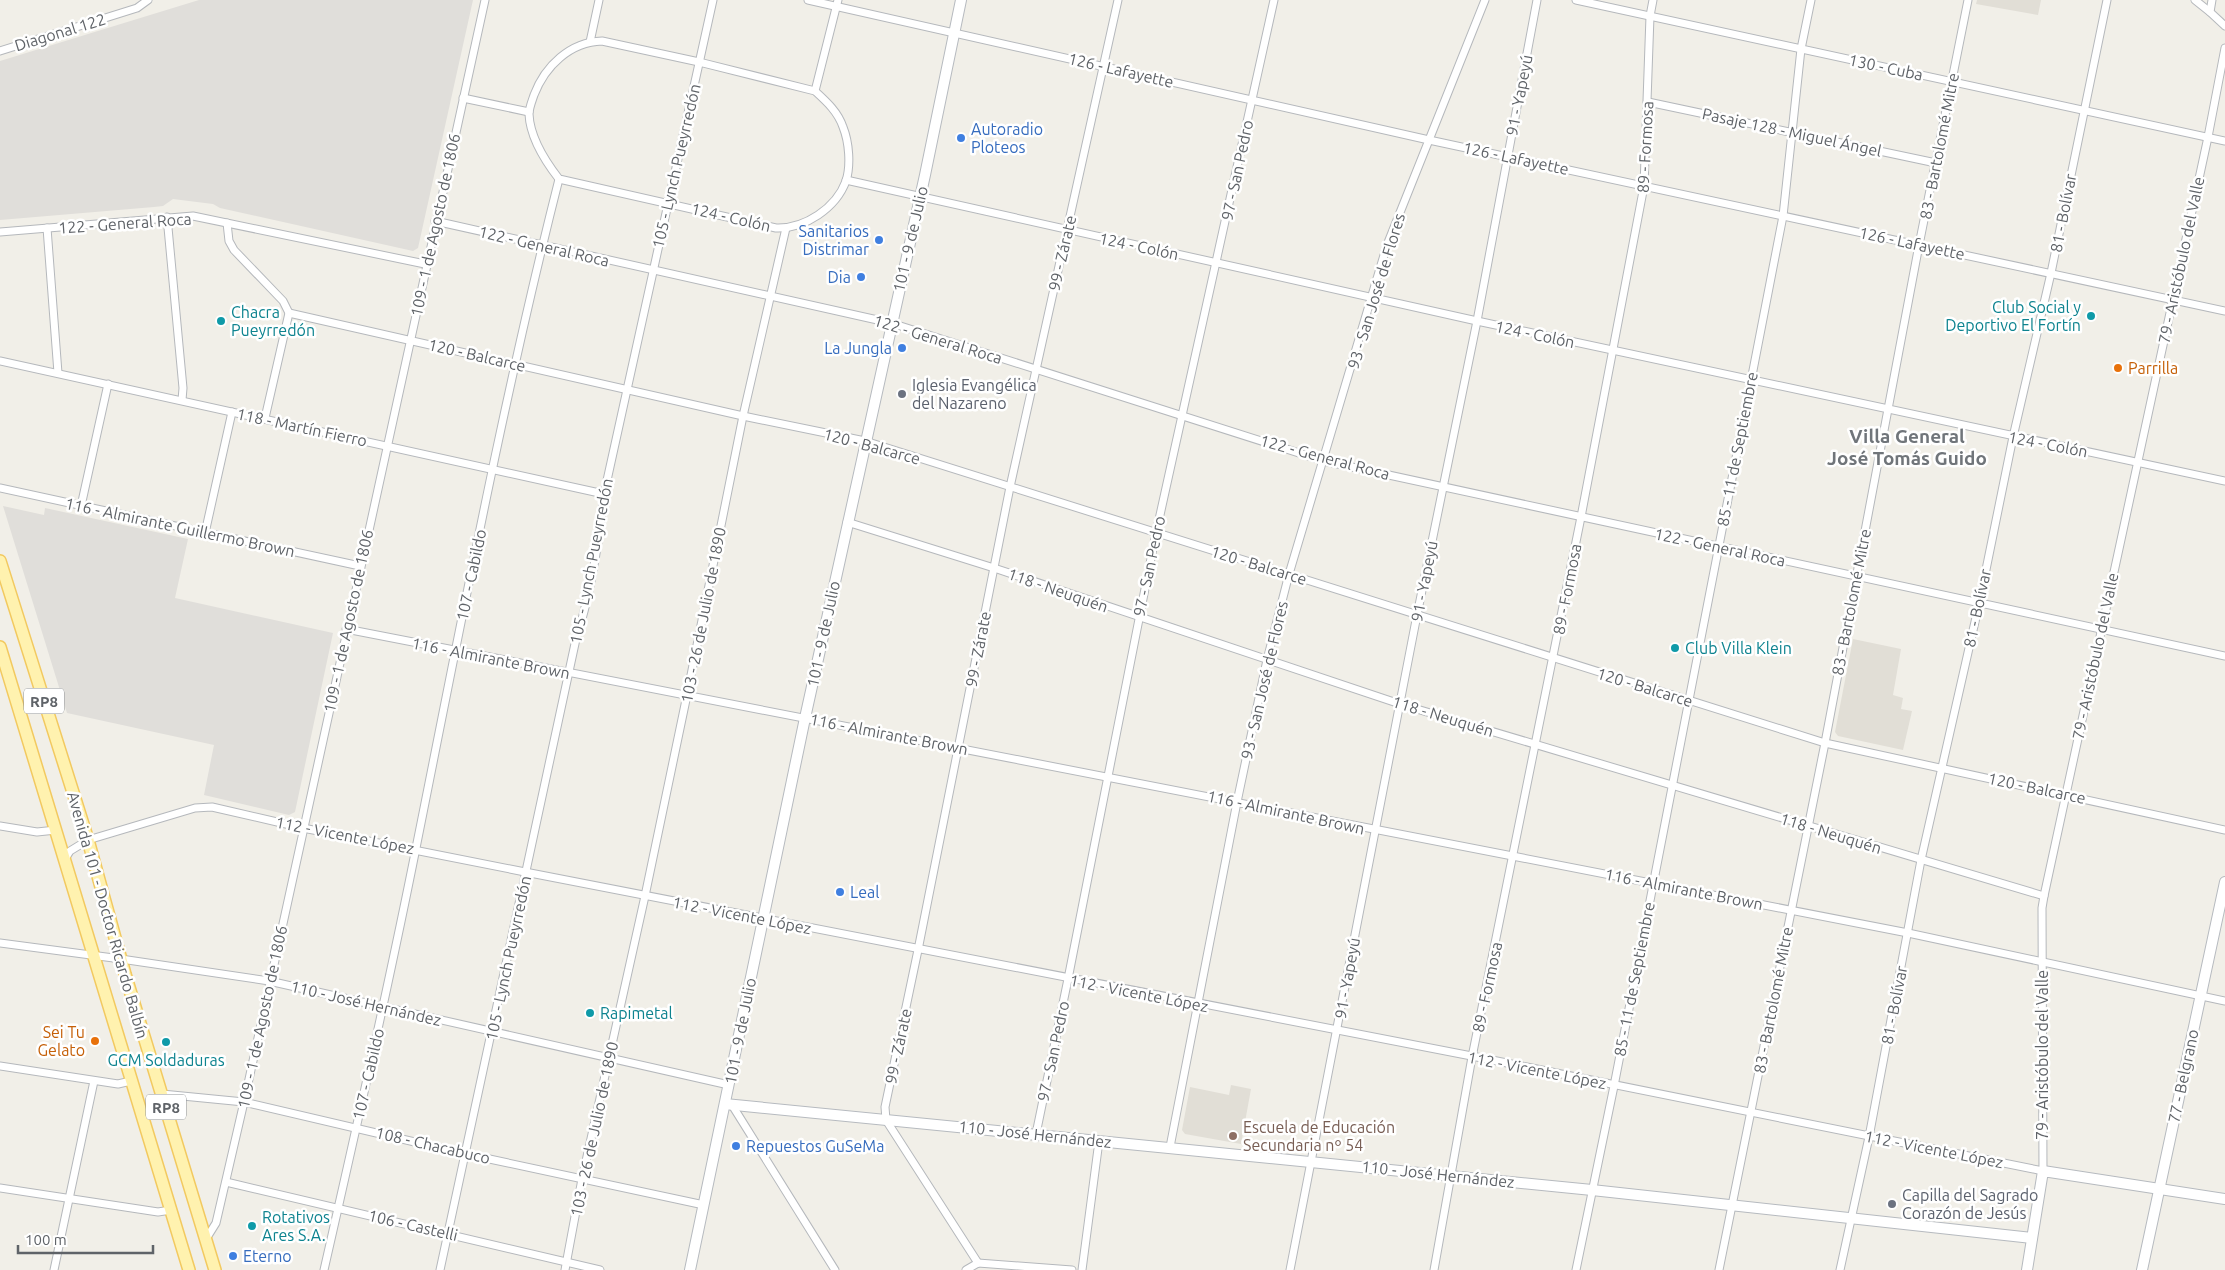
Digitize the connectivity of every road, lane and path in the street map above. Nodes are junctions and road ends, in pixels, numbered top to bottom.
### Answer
1 (484, 0) edge
2 (599, 0) edge
3 (713, 0) edge
4 (808, 0) edge
5 (961, 0) edge
6 (1118, 0) edge
7 (1274, 0) edge
8 (1486, 0) edge
9 (1538, 0) edge
10 (1576, 0) edge
11 (1653, 0) edge
12 (1811, 0) edge
13 (1968, 0) edge
14 (2107, 0) edge
15 (2195, 0) edge
16 (2212, 0) edge
17 (148, 1) edge
18 (837, 3) edge
19 (2210, 12) junction
20 (1650, 16) junction
21 (2225, 26) edge
22 (954, 32) junction
23 (590, 42) junction
24 (2225, 48) edge
25 (1801, 49) junction
26 (0, 51) edge
27 (700, 62) junction
28 (1105, 66) junction
29 (1952, 82) junction
30 (815, 91) junction
31 (463, 98) junction
32 (1252, 99) junction
33 (1648, 102) junction
34 (2084, 110) junction
35 (529, 112) junction
36 (1791, 132) junction
37 (2208, 137) junction
38 (1430, 140) junction
39 (2225, 141) edge
40 (1507, 156) junction
41 (1936, 163) junction
42 (559, 179) junction
43 (846, 180) junction
44 (1644, 186) junction
45 (920, 196) junction
46 (667, 203) junction
47 (1784, 216) junction
48 (167, 217) junction
49 (435, 221) junction
50 (227, 223) junction
51 (47, 228) junction
52 (786, 228) junction
53 (1067, 230) junction
54 (0, 232) edge
55 (1919, 245) junction
56 (542, 246) junction
57 (1217, 263) junction
58 (425, 264) junction
59 (652, 270) junction
60 (2051, 273) junction
61 (771, 297) junction
62 (1372, 298) junction
63 (2172, 300) junction
64 (2225, 311) edge
65 (289, 314) junction
66 (1476, 321) junction
67 (890, 323) junction
68 (410, 340) junction
69 (1614, 350) junction
70 (0, 360) edge
71 (516, 364) junction
72 (1036, 369) junction
73 (58, 373) junction
74 (1751, 381) junction
75 (108, 384) junction
76 (628, 389) junction
77 (182, 400) junction
78 (1888, 410) junction
79 (232, 412) junction
80 (1182, 415) junction
81 (743, 416) junction
82 (265, 418) junction
83 (2013, 437) junction
84 (865, 441) junction
85 (387, 446) junction
86 (1324, 460) junction
87 (2137, 461) junction
88 (493, 470) junction
89 (2225, 481) edge
90 (1010, 487) junction
91 (1442, 487) junction
92 (0, 488) edge
93 (604, 494) junction
94 (81, 506) junction
95 (1581, 517) junction
96 (847, 522) junction
97 (205, 533) junction
98 (1156, 533) junction
99 (1718, 546) junction
100 (0, 561) edge
101 (360, 566) junction
102 (994, 568) junction
103 (1289, 574) junction
104 (1856, 576) junction
105 (1979, 604) junction
106 (1417, 615) junction
107 (1138, 618) junction
108 (346, 629) junction
109 (2100, 629) junction
110 (0, 648) edge
111 (454, 650) junction
112 (2225, 656) edge
113 (1553, 658) junction
114 (1267, 660) junction
115 (569, 673) junction
116 (687, 695) junction
117 (1688, 700) junction
118 (1400, 704) junction
119 (804, 718) junction
120 (1825, 743) junction
121 (1536, 744) junction
122 (959, 747) junction
123 (1942, 768) junction
124 (1107, 777) junction
125 (1672, 785) junction
126 (2065, 794) junction
127 (1237, 802) junction
128 (0, 826) edge
129 (1808, 826) junction
130 (303, 828) junction
131 (56, 830) junction
132 (1374, 830) junction
133 (2225, 830) edge
134 (88, 840) junction
135 (416, 850) junction
136 (1514, 856) junction
137 (65, 859) junction
138 (1921, 860) junction
139 (525, 872) junction
140 (2225, 882) edge
141 (1652, 883) junction
142 (646, 896) junction
143 (2044, 896) junction
144 (1790, 910) junction
145 (762, 918) junction
146 (1908, 933) junction
147 (0, 943) edge
148 (918, 950) junction
149 (94, 956) junction
150 (121, 958) junction
151 (2042, 961) junction
152 (1068, 979) junction
153 (269, 981) junction
154 (2200, 995) junction
155 (2225, 1001) edge
156 (1198, 1003) junction
157 (383, 1007) junction
158 (1338, 1031) junction
159 (493, 1032) junction
160 (1472, 1057) junction
161 (609, 1058) junction
162 (0, 1066) edge
163 (94, 1081) junction
164 (131, 1081) junction
165 (729, 1085) junction
166 (1614, 1086) junction
167 (162, 1094) junction
168 (244, 1102) junction
169 (729, 1105) junction
170 (1751, 1112) junction
171 (886, 1120) junction
172 (356, 1127) junction
173 (1036, 1134) junction
174 (1869, 1137) junction
175 (1099, 1141) junction
176 (1170, 1147) junction
177 (466, 1154) junction
178 (1310, 1161) junction
179 (2043, 1171) junction
180 (1453, 1176) junction
181 (582, 1179) junction
182 (226, 1182) junction
183 (0, 1188) edge
184 (2159, 1189) junction
185 (1592, 1190) junction
186 (69, 1199) junction
187 (2225, 1199) edge
188 (1732, 1204) junction
189 (704, 1205) junction
190 (338, 1208) junction
191 (171, 1210) junction
192 (1852, 1218) junction
193 (447, 1234) junction
194 (2032, 1238) junction
195 (206, 1239) junction
196 (978, 1262) junction
197 (566, 1266) edge
198 (54, 1270) edge
199 (189, 1270) edge
200 (215, 1270) edge
201 (324, 1270) edge
202 (440, 1270) edge
203 (600, 1270) edge
204 (690, 1270) edge
205 (835, 1270) edge
206 (966, 1270) edge
207 (1072, 1270) edge
208 (1082, 1270) edge
209 (1290, 1270) edge
210 (1434, 1270) edge
211 (1576, 1270) edge
212 (1719, 1270) edge
213 (1840, 1270) edge
214 (2027, 1270) edge
215 (2142, 1270) edge

1 - 31 street, 109 - 1 de Agosto de 1806
2 - 23 street
3 - 27 street, 105 - Lynch Pueyrredón
4 - 18 street, 126 - Lafayette
5 - 22 street, 101 - 9 de Julio
6 - 28 street, 99 - Zárate
7 - 32 street, 97 - San Pedro
8 - 38 street, 93 - San José de Flores
9 - 40 street, 91 - Yapeyú
10 - 20 street, 130 - Cuba
11 - 20 street, 89 - Formosa
12 - 25 street, 85 - 11 de Septiembre
13 - 29 street, 83 - Bartolomé Mitre
14 - 34 street, 81 - Bolívar
15 - 19 street
16 - 19 street
17 - 26 street, Diagonal 122
18 - 22 street, 126 - Lafayette
18 - 30 street
19 - 21 street
20 - 25 street, 130 - Cuba
20 - 33 street, 89 - Formosa
22 - 28 street, 126 - Lafayette
22 - 45 street, 101 - 9 de Julio
23 - 27 street
23 - 35 street
24 - 37 street, 79 - Aristóbulo del Valle
25 - 29 street, 130 - Cuba
25 - 36 street, 85 - 11 de Septiembre
27 - 30 street
27 - 46 street, 105 - Lynch Pueyrredón
28 - 32 street, 126 - Lafayette
28 - 53 street, 99 - Zárate
29 - 34 street, 130 - Cuba
29 - 41 street, 83 - Bartolomé Mitre
30 - 43 street
31 - 35 street
31 - 49 street, 109 - 1 de Agosto de 1806
32 - 38 street, 126 - Lafayette
32 - 57 street, 97 - San Pedro
33 - 36 street, Pasaje 128 - Miguel Ángel
33 - 44 street, 89 - Formosa
34 - 37 street, 130 - Cuba
34 - 60 street, 81 - Bolívar
35 - 42 street
36 - 41 street, Pasaje 128 - Miguel Ángel
36 - 47 street, 85 - 11 de Septiembre
37 - 39 street, 130 - Cuba
37 - 63 street, 79 - Aristóbulo del Valle
38 - 40 street, 126 - Lafayette
38 - 62 street, 93 - San José de Flores
40 - 44 street, 126 - Lafayette
40 - 66 street, 91 - Yapeyú
41 - 55 street, 83 - Bartolomé Mitre
42 - 46 street, 124 - Colón
42 - 56 street, 107 - Cabildo
43 - 45 street, 124 - Colón
43 - 52 street
44 - 47 street, 126 - Lafayette
44 - 69 street, 89 - Formosa
45 - 53 street, 124 - Colón
45 - 67 street, 101 - 9 de Julio
46 - 52 street, 124 - Colón
46 - 59 street, 105 - Lynch Pueyrredón
47 - 55 street, 126 - Lafayette
47 - 74 street, 85 - 11 de Septiembre
48 - 50 street, 122 - General Roca
48 - 51 street, 122 - General Roca
48 - 77 street
49 - 56 street, 122 - General Roca
49 - 58 street, 109 - 1 de Agosto de 1806
50 - 58 street, 122 - General Roca
50 - 65 street
51 - 54 street, 122 - General Roca
51 - 73 street
52 - 61 street, 103 - 26 de Julio de 1890
53 - 57 street, 124 - Colón
53 - 72 street, 99 - Zárate
55 - 60 street, 126 - Lafayette
55 - 78 street, 83 - Bartolomé Mitre
56 - 59 street, 122 - General Roca
56 - 71 street, 107 - Cabildo
57 - 62 street, 124 - Colón
57 - 80 street, 97 - San Pedro
58 - 68 street, 109 - 1 de Agosto de 1806
59 - 61 street, 122 - General Roca
59 - 76 street, 105 - Lynch Pueyrredón
60 - 63 street, 126 - Lafayette
60 - 83 street, 81 - Bolívar
61 - 67 street, 122 - General Roca
61 - 81 street, 103 - 26 de Julio de 1890
62 - 66 street, 124 - Colón
62 - 86 street, 93 - San José de Flores
63 - 64 street, 126 - Lafayette
63 - 87 street, 79 - Aristóbulo del Valle
65 - 68 street, 120 - Balcarce
65 - 82 street
66 - 69 street, 124 - Colón
66 - 91 street, 91 - Yapeyú
67 - 72 street, 122 - General Roca
67 - 84 street, 101 - 9 de Julio
68 - 71 street, 120 - Balcarce
68 - 85 street, 109 - 1 de Agosto de 1806
69 - 74 street, 124 - Colón
69 - 95 street, 89 - Formosa
70 - 73 street, 118 - Martín Fierro
71 - 76 street, 120 - Balcarce
71 - 88 street, 107 - Cabildo
72 - 80 street, 122 - General Roca
72 - 90 street, 99 - Zárate
73 - 75 street, 118 - Martín Fierro
74 - 78 street, 124 - Colón
74 - 99 street, 85 - 11 de Septiembre
75 - 77 street, 118 - Martín Fierro
75 - 94 street
76 - 81 street, 120 - Balcarce
76 - 93 street, 105 - Lynch Pueyrredón
77 - 79 street, 118 - Martín Fierro
78 - 83 street, 124 - Colón
78 - 104 street, 83 - Bartolomé Mitre
79 - 82 street, 118 - Martín Fierro
79 - 97 street
80 - 86 street, 122 - General Roca
80 - 98 street, 97 - San Pedro
81 - 84 street, 120 - Balcarce
81 - 116 street, 103 - 26 de Julio de 1890
82 - 85 street, 118 - Martín Fierro
83 - 87 street, 124 - Colón
83 - 105 street, 81 - Bolívar
84 - 90 street, 120 - Balcarce
84 - 96 street, 101 - 9 de Julio
85 - 88 street, 118 - Martín Fierro
85 - 101 street, 109 - 1 de Agosto de 1806
86 - 91 street, 122 - General Roca
86 - 103 street, 93 - San José de Flores
87 - 89 street, 124 - Colón
87 - 109 street, 79 - Aristóbulo del Valle
88 - 93 street, 118 - Martín Fierro
88 - 111 street, 107 - Cabildo
90 - 98 street, 120 - Balcarce
90 - 102 street, 99 - Zárate
91 - 95 street, 122 - General Roca
91 - 106 street, 91 - Yapeyú
92 - 94 street, 116 - Almirante Guillermo Brown
93 - 115 street, 105 - Lynch Pueyrredón
94 - 97 street, 116 - Almirante Guillermo Brown
95 - 99 street, 122 - General Roca
95 - 113 street, 89 - Formosa
96 - 102 street, 118 - Neuquén
96 - 119 street, 101 - 9 de Julio
97 - 101 street, 116 - Almirante Guillermo Brown
98 - 103 street, 120 - Balcarce
98 - 107 street, 97 - San Pedro
99 - 104 street, 122 - General Roca
99 - 117 street, 85 - 11 de Septiembre
100 - 134 main road, Avenida 101 - Doctor Ricardo Balbín / RP8
101 - 108 street, 109 - 1 de Agosto de 1806
102 - 107 street, 118 - Neuquén
102 - 122 street, 99 - Zárate
103 - 106 street, 120 - Balcarce
103 - 114 street, 93 - San José de Flores
104 - 105 street, 122 - General Roca
104 - 120 street, 83 - Bartolomé Mitre
105 - 109 street, 122 - General Roca
105 - 123 street, 81 - Bolívar
106 - 113 street, 120 - Balcarce
106 - 118 street, 91 - Yapeyú
107 - 114 street, 118 - Neuquén
107 - 124 street, 97 - San Pedro
108 - 111 street, 116 - Almirante Brown
108 - 130 street, 109 - 1 de Agosto de 1806
109 - 112 street, 122 - General Roca
109 - 126 street, 79 - Aristóbulo del Valle
110 - 131 main road, Avenida 101 - Doctor Ricardo Balbín / RP8
111 - 115 street, 116 - Almirante Brown
111 - 135 street, 107 - Cabildo
113 - 117 street, 120 - Balcarce
113 - 121 street, 89 - Formosa
114 - 118 street, 118 - Neuquén
114 - 127 street, 93 - San José de Flores
115 - 116 street, 116 - Almirante Brown
115 - 139 street, 105 - Lynch Pueyrredón
116 - 119 street, 116 - Almirante Brown
116 - 142 street, 103 - 26 de Julio de 1890
117 - 120 street, 120 - Balcarce
117 - 125 street, 85 - 11 de Septiembre
118 - 121 street, 118 - Neuquén
118 - 132 street, 91 - Yapeyú
119 - 122 street, 116 - Almirante Brown
119 - 145 street, 101 - 9 de Julio
120 - 123 street, 120 - Balcarce
120 - 129 street, 83 - Bartolomé Mitre
121 - 125 street, 118 - Neuquén
121 - 136 street, 89 - Formosa
122 - 124 street, 116 - Almirante Brown
122 - 148 street, 99 - Zárate
123 - 126 street, 120 - Balcarce
123 - 138 street, 81 - Bolívar
124 - 127 street, 116 - Almirante Brown
124 - 152 street, 97 - San Pedro
125 - 129 street, 118 - Neuquén
125 - 141 street, 85 - 11 de Septiembre
126 - 133 street, 120 - Balcarce
126 - 143 street, 79 - Aristóbulo del Valle
127 - 132 street, 116 - Almirante Brown
127 - 156 street, 93 - San José de Flores
128 - 131 street
129 - 138 street, 118 - Neuquén
129 - 144 street, 83 - Bartolomé Mitre
130 - 134 street, 112 - Vicente López
130 - 135 street, 112 - Vicente López
130 - 153 street, 109 - 1 de Agosto de 1806
131 - 137 main road, Avenida 101 - Doctor Ricardo Balbín / RP8
132 - 136 street, 116 - Almirante Brown
132 - 158 street, 91 - Yapeyú
134 - 137 street, 112 - Vicente López
134 - 150 main road, Avenida 101 - Doctor Ricardo Balbín / RP8
135 - 139 street, 112 - Vicente López
135 - 157 street, 107 - Cabildo
136 - 141 street, 116 - Almirante Brown
136 - 160 street, 89 - Formosa
137 - 149 main road, Avenida 101 - Doctor Ricardo Balbín / RP8
138 - 143 street, 118 - Neuquén
138 - 146 street, 81 - Bolívar
139 - 142 street, 112 - Vicente López
139 - 159 street, 105 - Lynch Pueyrredón
140 - 154 street, 77 - Belgrano
141 - 144 street, 116 - Almirante Brown
141 - 166 street, 85 - 11 de Septiembre
142 - 145 street, 112 - Vicente López
142 - 161 street, 103 - 26 de Julio de 1890
143 - 151 street, 79 - Aristóbulo del Valle
144 - 146 street, 116 - Almirante Brown
144 - 170 street, 83 - Bartolomé Mitre
145 - 148 street, 112 - Vicente López
145 - 165 street, 101 - 9 de Julio
146 - 151 street, 116 - Almirante Brown
146 - 174 street, 81 - Bolívar
147 - 149 street, 110 - José Hernández
148 - 152 street, 112 - Vicente López
148 - 171 street, 99 - Zárate
149 - 150 street, 110 - José Hernández
149 - 164 main road, Avenida 101 - Doctor Ricardo Balbín / RP8
150 - 153 street, 110 - José Hernández
150 - 167 main road, Avenida 101 - Doctor Ricardo Balbín / RP8
151 - 154 street, 116 - Almirante Brown
151 - 179 street, 79 - Aristóbulo del Valle
152 - 156 street, 112 - Vicente López
152 - 173 street, 97 - San Pedro
153 - 157 street, 110 - José Hernández
153 - 168 street, 109 - 1 de Agosto de 1806
154 - 155 street, 116 - Almirante Brown
154 - 184 street, 77 - Belgrano
156 - 158 street, 112 - Vicente López
156 - 176 street, 93 - San José de Flores
157 - 159 street, 110 - José Hernández
157 - 172 street, 107 - Cabildo
158 - 160 street, 112 - Vicente López
158 - 178 street, 91 - Yapeyú
159 - 161 street, 110 - José Hernández
159 - 177 street, 105 - Lynch Pueyrredón
160 - 166 street, 112 - Vicente López
160 - 180 street, 89 - Formosa
161 - 165 street, 110 - José Hernández
161 - 181 street, 103 - 26 de Julio de 1890
162 - 163 street
163 - 164 street
163 - 186 street
164 - 191 main road, Avenida 101 - Doctor Ricardo Balbín / RP8
165 - 169 street, 101 - 9 de Julio
166 - 170 street, 112 - Vicente López
166 - 185 street, 85 - 11 de Septiembre
167 - 168 street, 108 - Chacabuco
167 - 195 main road, Avenida 101 - Doctor Ricardo Balbín / RP8
168 - 172 street, 108 - Chacabuco
168 - 182 street, 109 - 1 de Agosto de 1806
169 - 171 street, 110 - José Hernández
169 - 189 street, 101 - 9 de Julio
169 - 205 street
170 - 174 street, 112 - Vicente López
170 - 188 street, 83 - Bartolomé Mitre
171 - 173 street, 110 - José Hernández
171 - 196 street
172 - 177 street, 108 - Chacabuco
172 - 190 street, 107 - Cabildo
173 - 175 street, 110 - José Hernández
174 - 179 street, 112 - Vicente López
174 - 192 street, 81 - Bolívar
175 - 176 street, 110 - José Hernández
175 - 208 street
176 - 178 street, 110 - José Hernández
177 - 181 street, 108 - Chacabuco
177 - 193 street, 105 - Lynch Pueyrredón
178 - 180 street, 110 - José Hernández
178 - 209 street, 91 - Yapeyú
179 - 184 street, 112 - Vicente López
179 - 194 street, 79 - Aristóbulo del Valle
180 - 185 street, 110 - José Hernández
180 - 210 street, 89 - Formosa
181 - 189 street, 108 - Chacabuco
181 - 197 street, 103 - 26 de Julio de 1890
182 - 190 street, 106 - Castelli
182 - 195 street, 109 - 1 de Agosto de 1806
183 - 186 street
184 - 187 street, 112 - Vicente López
184 - 215 street, 77 - Belgrano
185 - 188 street, 110 - José Hernández
185 - 211 street, 85 - 11 de Septiembre
186 - 191 street
186 - 198 street
188 - 192 street, 110 - José Hernández
188 - 212 street, 83 - Bartolomé Mitre
189 - 204 street, 101 - 9 de Julio
190 - 193 street, 106 - Castelli
190 - 201 street, 107 - Cabildo
191 - 199 main road, Avenida 101 - Doctor Ricardo Balbín / RP8
192 - 194 street, 110 - José Hernández
192 - 213 street, 81 - Bolívar
193 - 197 street, 106 - Castelli
193 - 202 street, 105 - Lynch Pueyrredón
194 - 214 street, 79 - Aristóbulo del Valle
195 - 200 main road, Avenida 101 - Doctor Ricardo Balbín / RP8
196 - 206 street
196 - 207 street
197 - 203 street, 106 - Castelli

